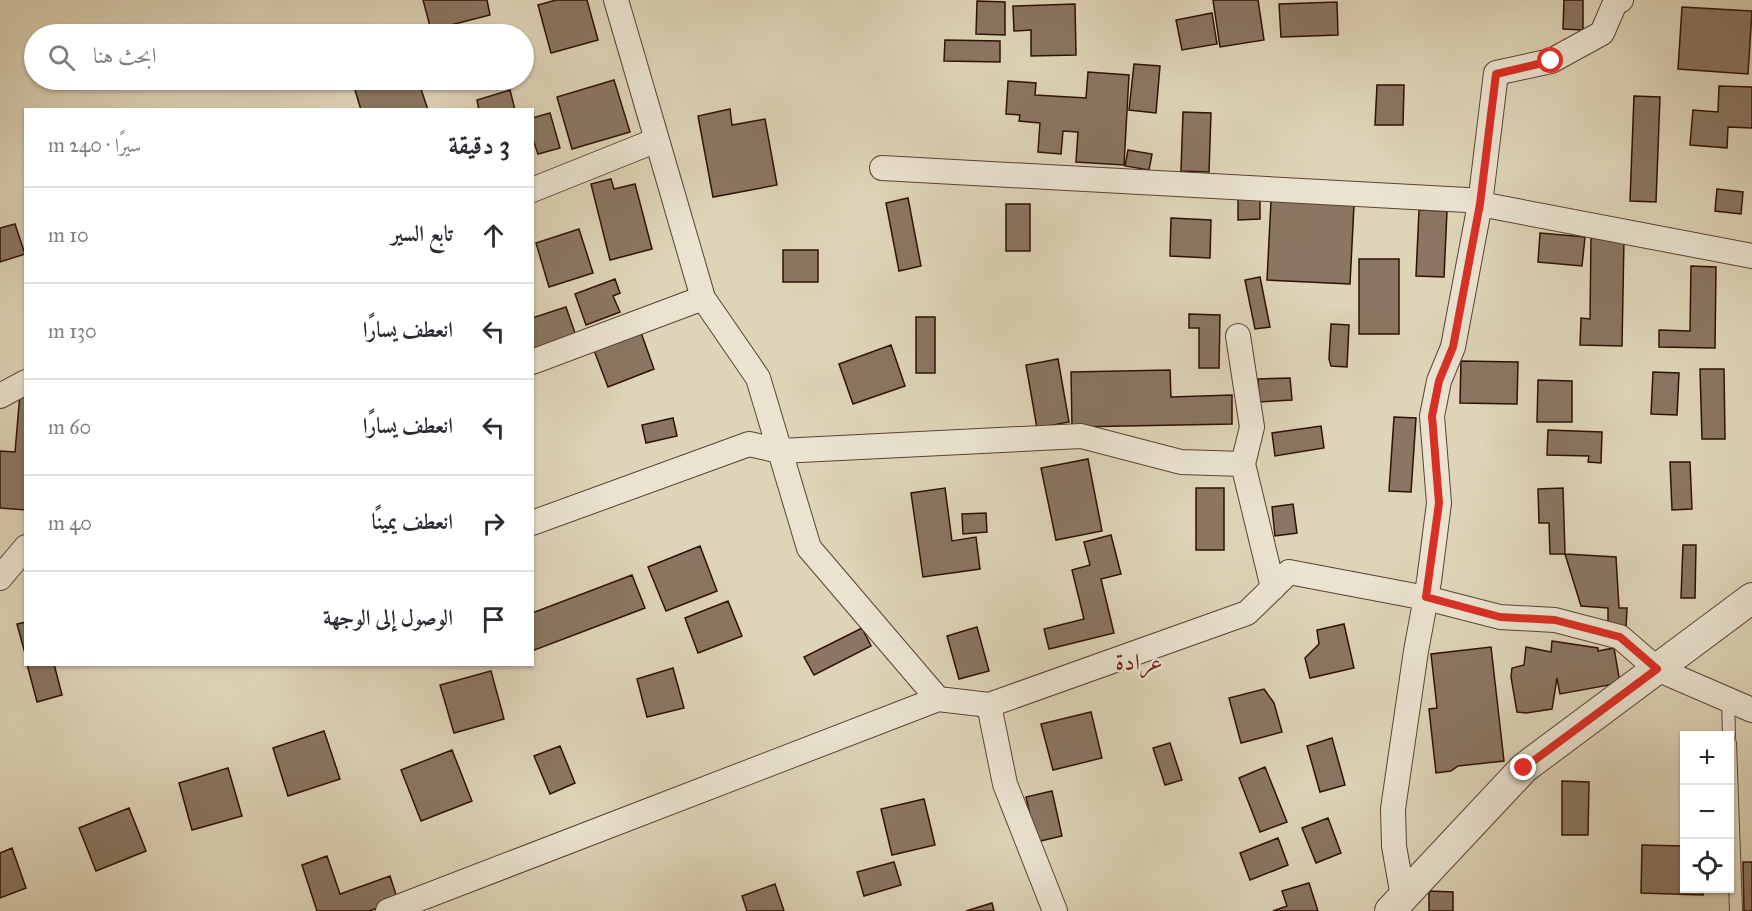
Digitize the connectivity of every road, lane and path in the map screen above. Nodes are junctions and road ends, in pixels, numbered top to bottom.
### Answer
1 (616, 0) edge
2 (1621, 0) edge
3 (657, 140) junction
4 (882, 168) dead end
5 (534, 189) edge
6 (1480, 204) junction
7 (1752, 256) edge
8 (703, 298) junction
9 (1238, 336) dead end
10 (534, 361) edge
11 (24, 383) edge
12 (0, 396) edge
13 (780, 451) junction
14 (1243, 464) junction
15 (534, 522) edge
16 (24, 549) edge
17 (0, 578) edge
18 (1273, 588) junction
19 (1426, 597) junction
20 (1752, 598) edge
21 (1657, 669) junction
22 (938, 699) junction
23 (1728, 699) junction
24 (989, 705) junction
25 (1752, 710) edge
26 (1729, 731) edge
27 (1732, 785) edge
28 (1397, 904) edge
29 (388, 911) edge
30 (1055, 911) edge
31 (1736, 911) edge

1 - 3 street
2 - 6 street
3 - 5 street
3 - 8 street
4 - 6 street
6 - 7 street
6 - 19 street
8 - 10 street
8 - 13 street
9 - 14 street
11 - 12 street
13 - 14 street
13 - 15 street
13 - 22 street
14 - 18 street
16 - 17 street
18 - 19 street
18 - 24 street
19 - 21 street
19 - 28 street
20 - 21 street
21 - 23 street
21 - 28 street
22 - 24 street
22 - 29 street
23 - 25 street
23 - 26 lane
24 - 30 street
27 - 31 lane

